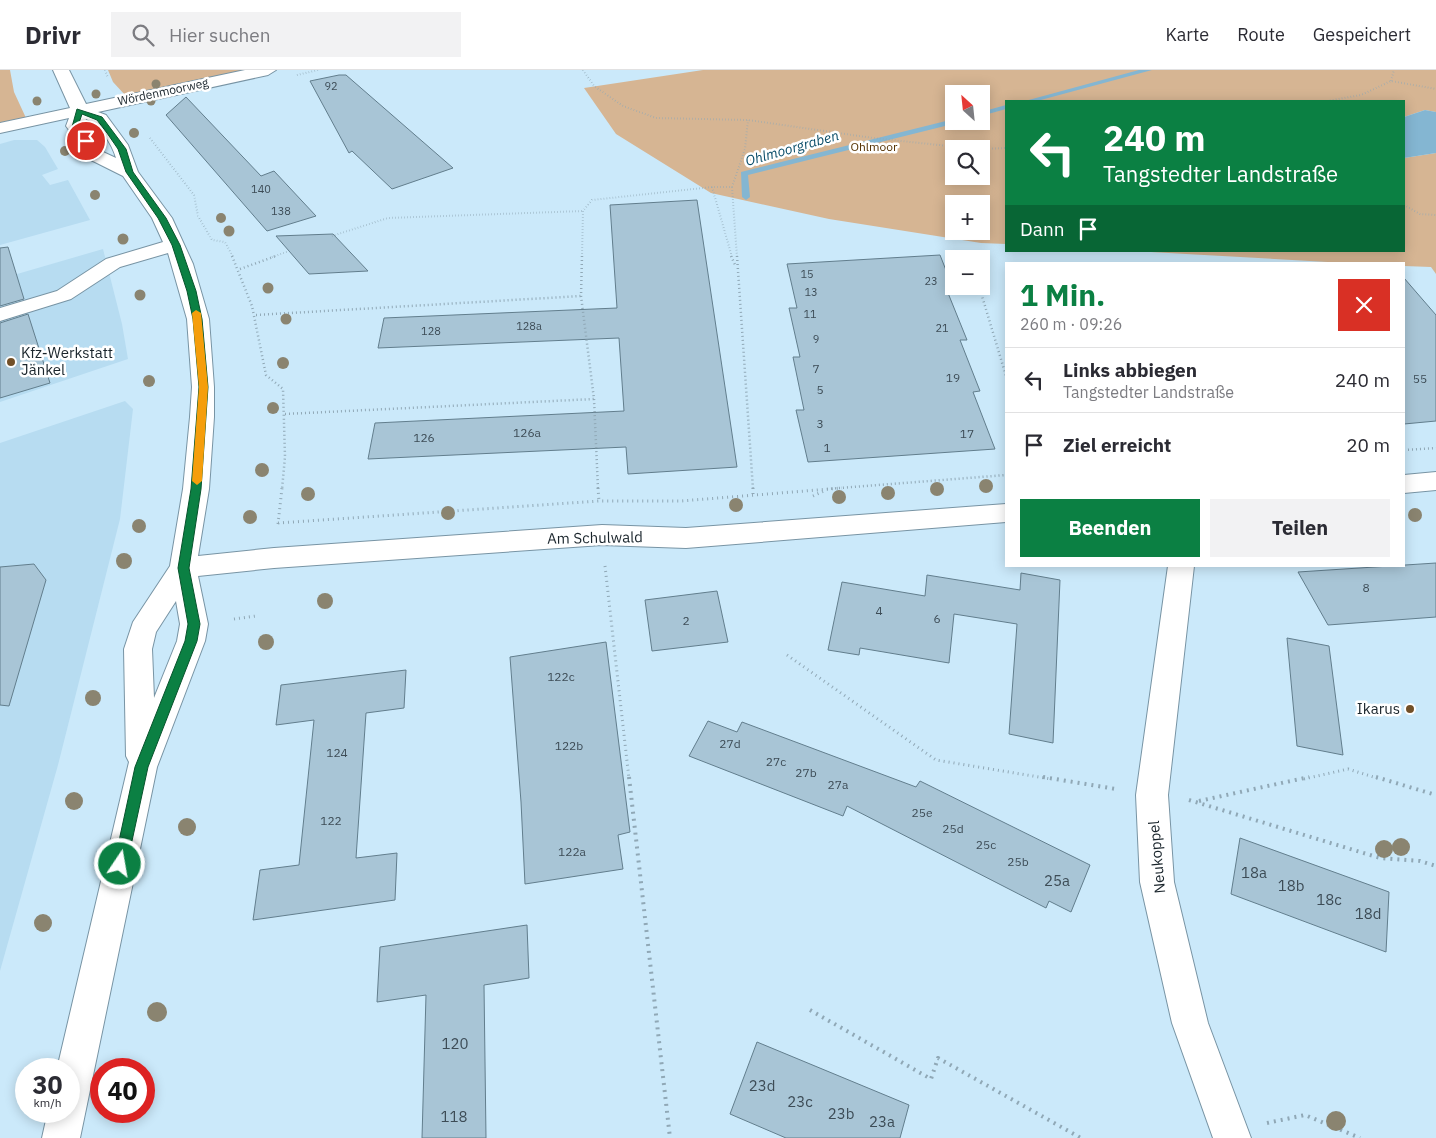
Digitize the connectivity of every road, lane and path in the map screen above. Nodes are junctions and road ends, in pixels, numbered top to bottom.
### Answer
1 (61, 70) edge
2 (268, 70) edge
3 (583, 70) edge
4 (1394, 70) edge
5 (1391, 81) junction
6 (1436, 89) edge
7 (1333, 100) edge
8 (80, 110) junction
9 (748, 120) junction
10 (0, 128) edge
11 (147, 134) dead end
12 (945, 145) edge
13 (1005, 148) edge
14 (990, 149) edge
15 (129, 172) junction
16 (712, 187) junction
17 (732, 187) junction
18 (1405, 206) edge
19 (583, 211) junction
20 (1436, 215) edge
21 (332, 236) dead end
22 (176, 245) junction
23 (289, 251) dead end
24 (240, 269) junction
25 (738, 272) junction
26 (982, 295) edge
27 (581, 296) junction
28 (256, 314) junction
29 (0, 315) edge
30 (1005, 373) edge
31 (594, 399) junction
32 (285, 414) junction
33 (1436, 448) edge
34 (1405, 450) edge
35 (1005, 475) edge
36 (1436, 481) edge
37 (1405, 484) edge
38 (829, 489) dead end
39 (753, 495) dead end
40 (599, 501) dead end
41 (1005, 513) edge
42 (278, 530) dead end
43 (602, 535) junction
44 (1181, 567) edge
45 (184, 568) junction
46 (256, 616) dead end
47 (234, 619) dead end
48 (787, 655) dead end
49 (142, 767) junction
50 (1152, 795) junction
51 (1436, 795) edge
52 (1198, 802) junction
53 (1436, 866) edge
54 (810, 1010) dead end
55 (78, 1058) edge
56 (64, 1123) edge
57 (1231, 1135) edge
58 (61, 1138) edge
59 (670, 1138) edge
60 (1081, 1138) edge
61 (1360, 1138) edge

1 - 8 street
2 - 8 street, Wördenmoorweg
3 - 9 path
4 - 5 path
5 - 6 path
5 - 7 path
8 - 10 street, Wördenmoorweg
8 - 15 street
8 - 15 street
9 - 12 path
9 - 17 path
11 - 24 path
13 - 14 path
15 - 22 street
16 - 17 path
16 - 19 path
16 - 25 path
17 - 25 path
18 - 20 path
19 - 21 path
19 - 27 path
22 - 29 street
22 - 45 street
23 - 24 path
24 - 28 path
25 - 39 path
26 - 30 path
27 - 28 path
27 - 31 path
28 - 32 path
31 - 32 path
31 - 40 path
32 - 42 path
33 - 34 path
35 - 38 path
36 - 37 street
41 - 43 street, Am Schulwald
43 - 45 street, Am Schulwald
43 - 59 path
44 - 50 street, Neukoppel
45 - 49 street
45 - 49 street
46 - 47 path
48 - 50 path
49 - 55 street
50 - 52 path
50 - 57 street, Neukoppel
51 - 52 path
52 - 53 path
54 - 60 path
56 - 58 street
57 - 61 path

